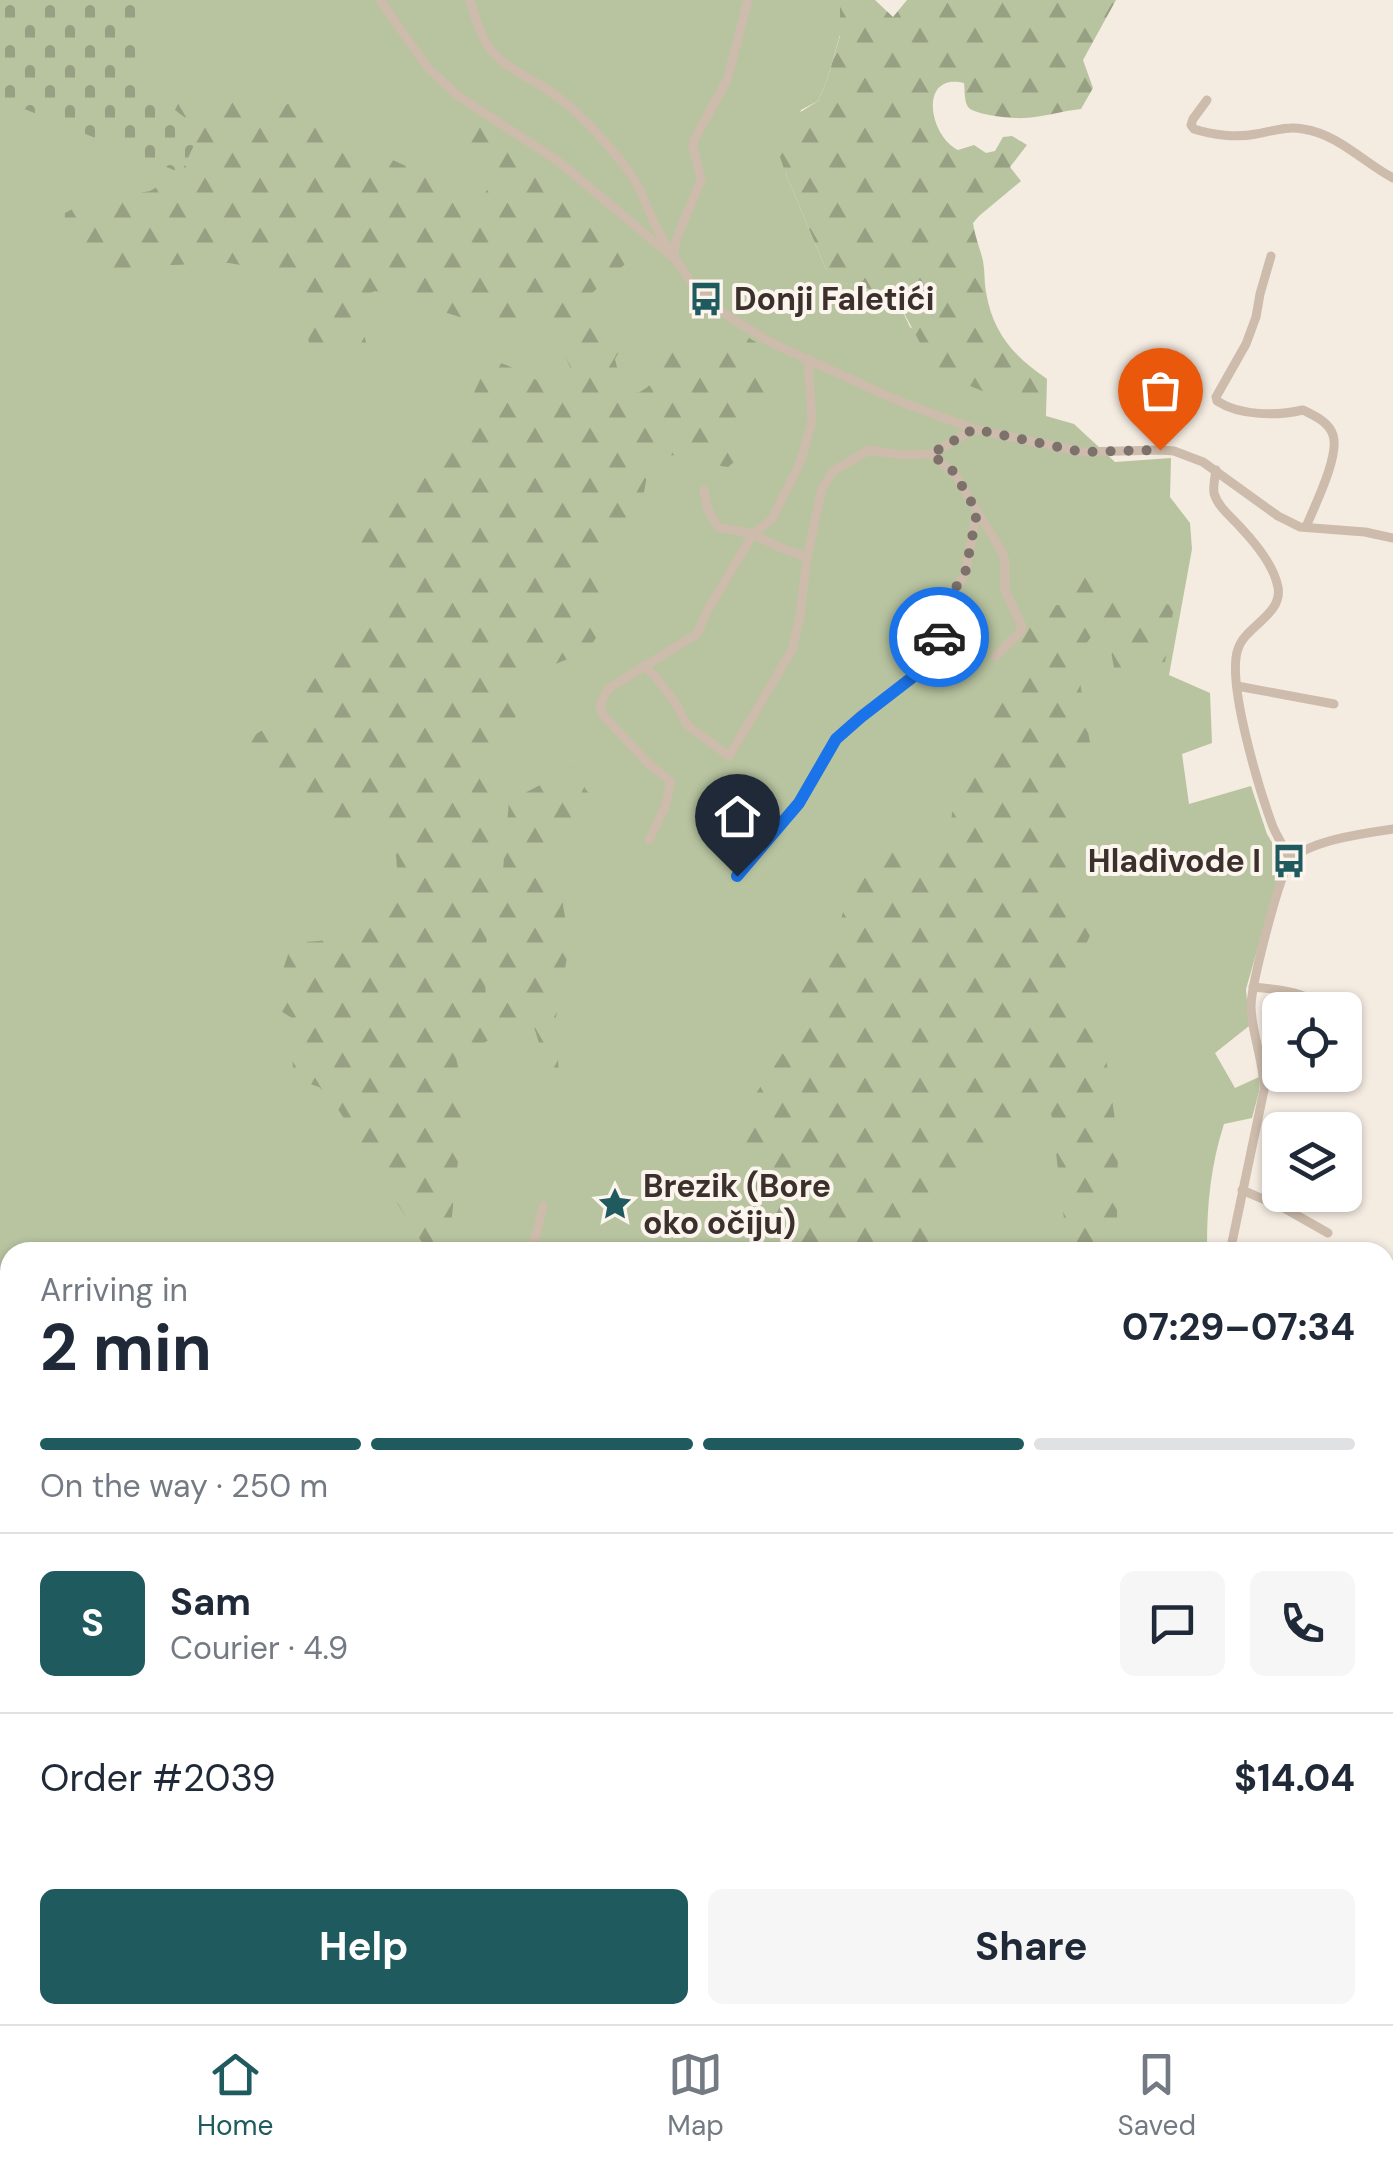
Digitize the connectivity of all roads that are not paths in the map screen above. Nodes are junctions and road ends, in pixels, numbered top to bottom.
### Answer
1 (380, 0) edge
2 (470, 0) edge
3 (748, 0) edge
4 (1207, 100) dead end
5 (1393, 178) edge
6 (1271, 256) dead end
7 (676, 259) junction
8 (808, 359) junction
9 (974, 429) junction
10 (931, 454) junction
11 (1216, 470) junction
12 (704, 490) dead end
13 (977, 512) junction
14 (1306, 527) junction
15 (753, 534) junction
16 (1393, 538) edge
17 (807, 557) junction
18 (996, 656) dead end
19 (643, 666) junction
20 (1238, 689) junction
21 (1334, 704) dead end
22 (1393, 829) edge
23 (649, 840) dead end
24 (1291, 860) junction
25 (737, 876) dead end
26 (1253, 988) junction
27 (1292, 992) edge
28 (1242, 1190) junction
29 (543, 1206) dead end
30 (1328, 1233) dead end
31 (534, 1242) edge
32 (1232, 1242) edge

1 - 7 street
2 - 7 street
3 - 7 street
4 - 5 street
6 - 14 street
7 - 8 street
8 - 9 street
8 - 15 street
9 - 10 street
9 - 11 street
10 - 13 street
10 - 17 street
11 - 14 street
11 - 20 street
12 - 15 street
13 - 18 street
13 - 25 street
14 - 16 street
15 - 17 street
15 - 19 street
17 - 19 street
19 - 23 street
20 - 21 street
20 - 24 street
22 - 24 street
24 - 26 street
26 - 27 street
26 - 28 street
28 - 30 street
28 - 32 street
29 - 31 street

